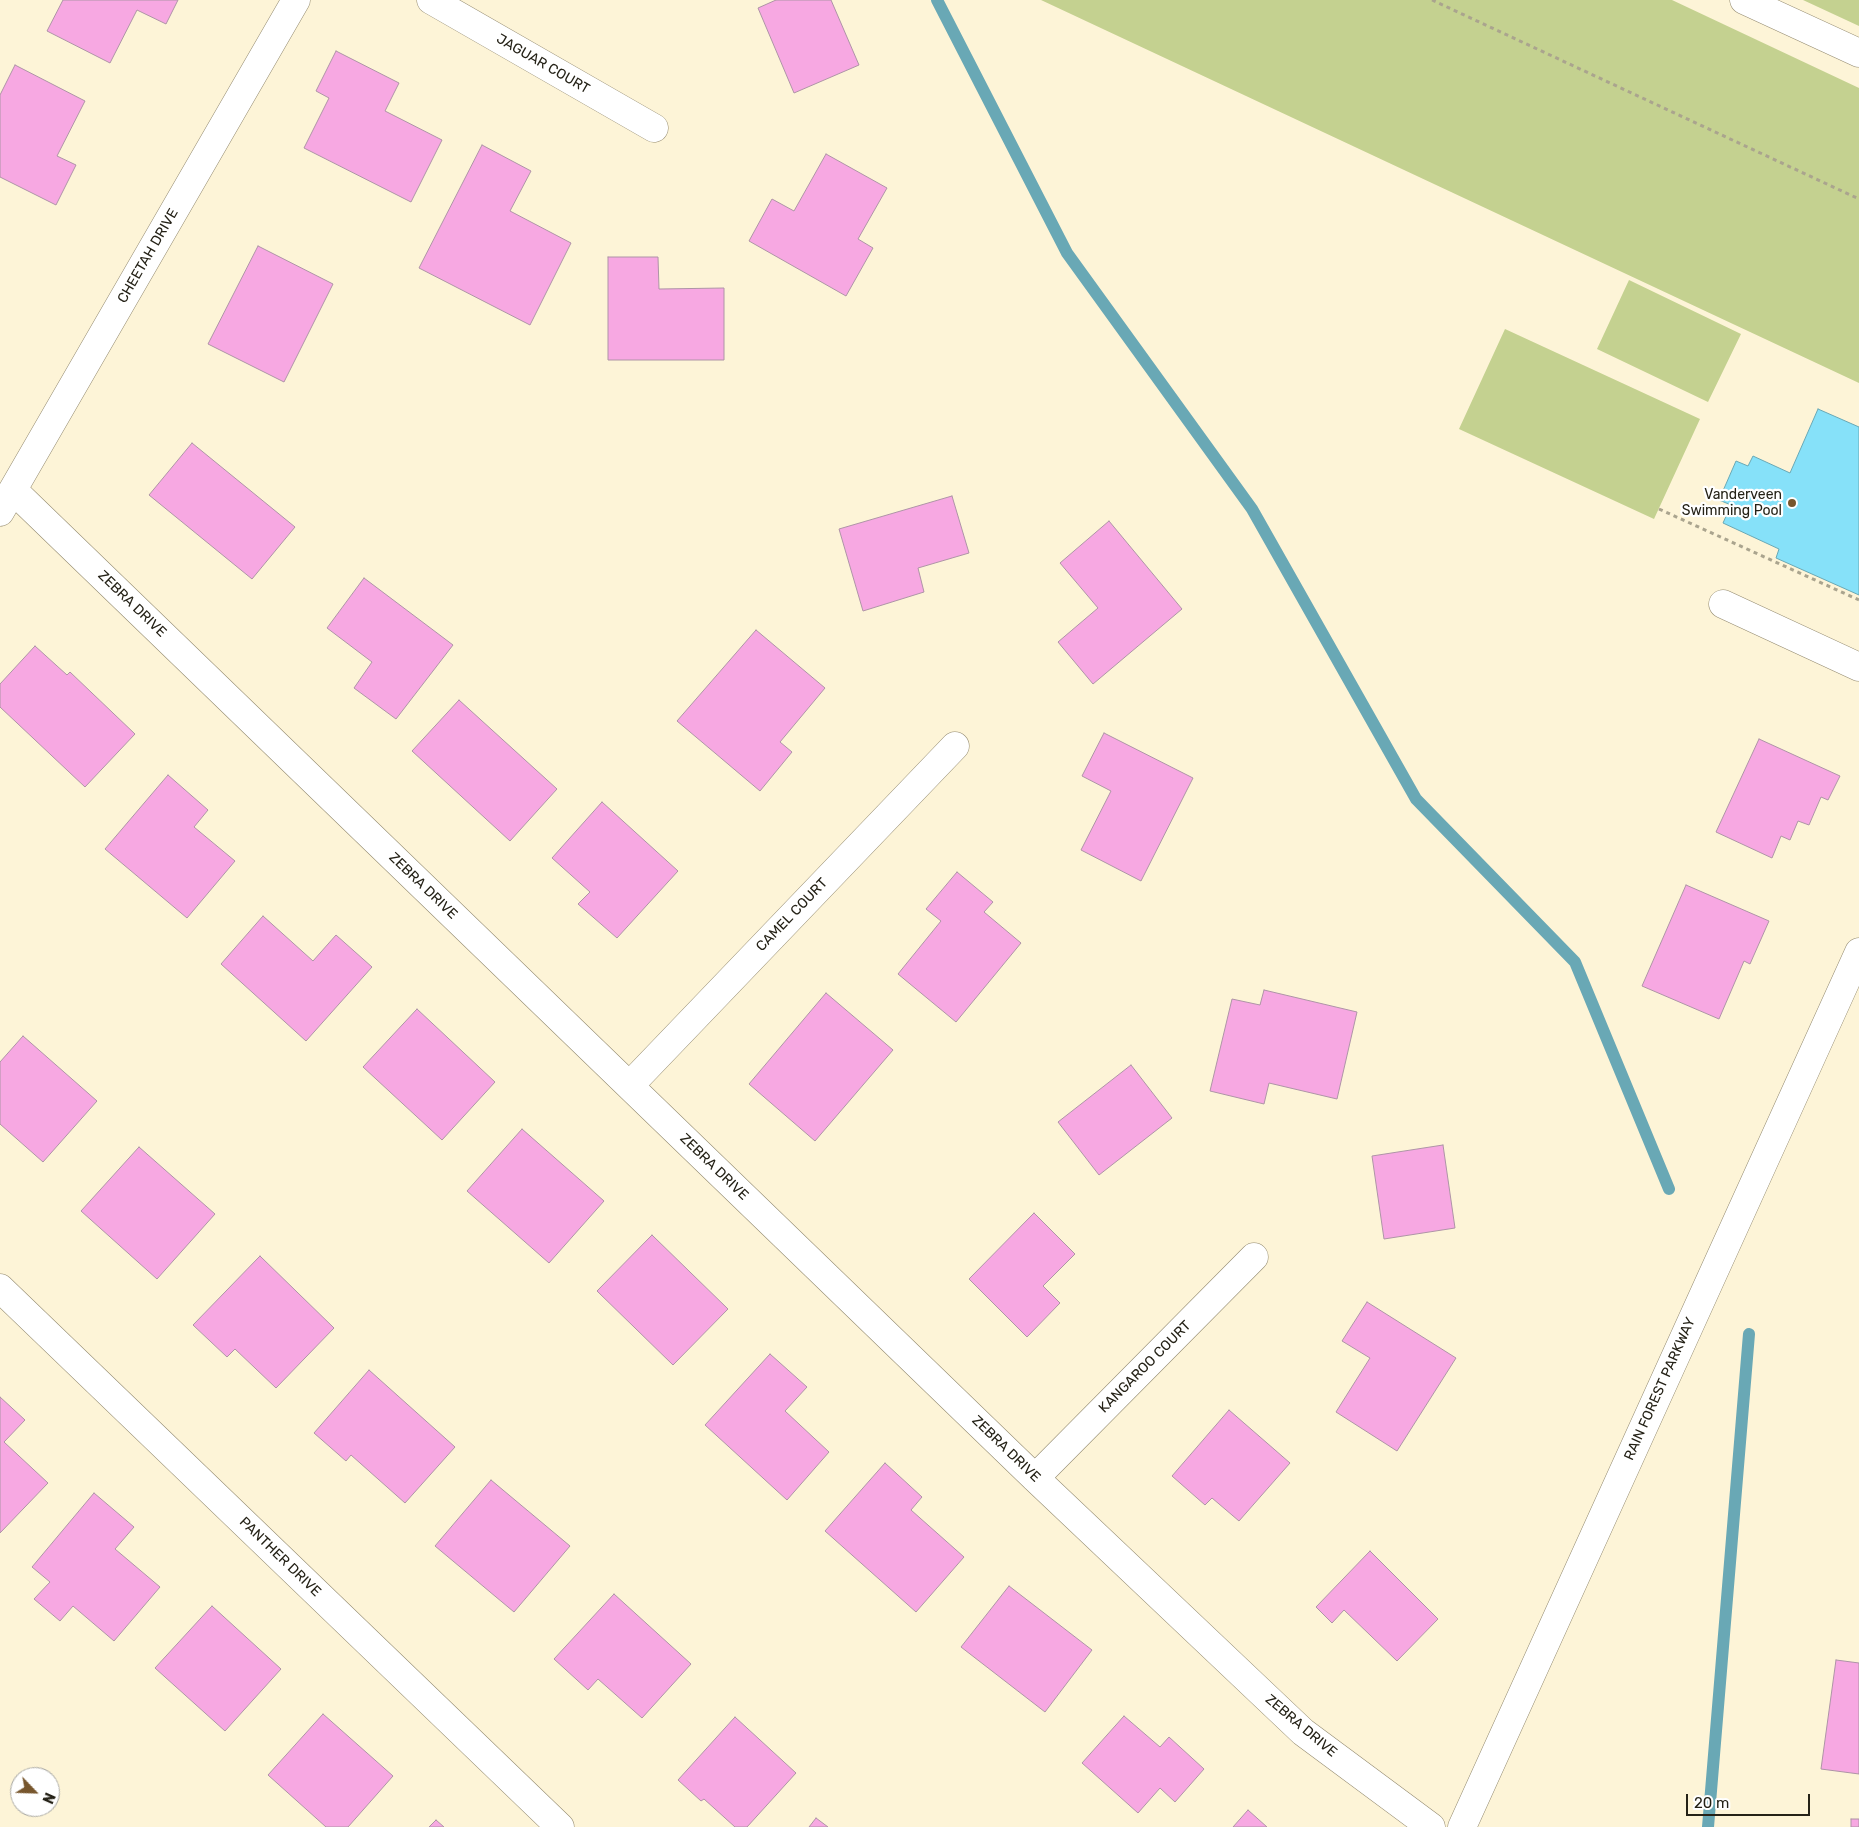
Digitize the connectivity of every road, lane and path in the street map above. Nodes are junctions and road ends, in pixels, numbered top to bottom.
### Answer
1 (296, 0) edge
2 (431, 0) edge
3 (1432, 0) edge
4 (1744, 0) edge
5 (1859, 53) edge
6 (654, 128) dead end
7 (1859, 199) edge
8 (7, 501) edge
9 (1659, 509) dead end
10 (1859, 600) edge
11 (1723, 604) dead end
12 (1859, 667) edge
13 (954, 746) dead end
14 (1859, 952) edge
15 (630, 1085) junction
16 (1254, 1257) dead end
17 (0, 1288) edge
18 (1036, 1478) junction
19 (560, 1827) edge
20 (1431, 1827) edge
21 (1462, 1827) edge

1 - 8 street, CHEETAH DRIVE
2 - 6 street, JAGUAR COURT
3 - 7 path
4 - 5 street
8 - 15 street, ZEBRA DRIVE
9 - 10 path
11 - 12 street
13 - 15 street, CAMEL COURT
14 - 21 street, RAIN FOREST PARKWAY
15 - 18 street, ZEBRA DRIVE
16 - 18 street, KANGAROO COURT
17 - 19 street, PANTHER DRIVE
18 - 20 street, ZEBRA DRIVE

